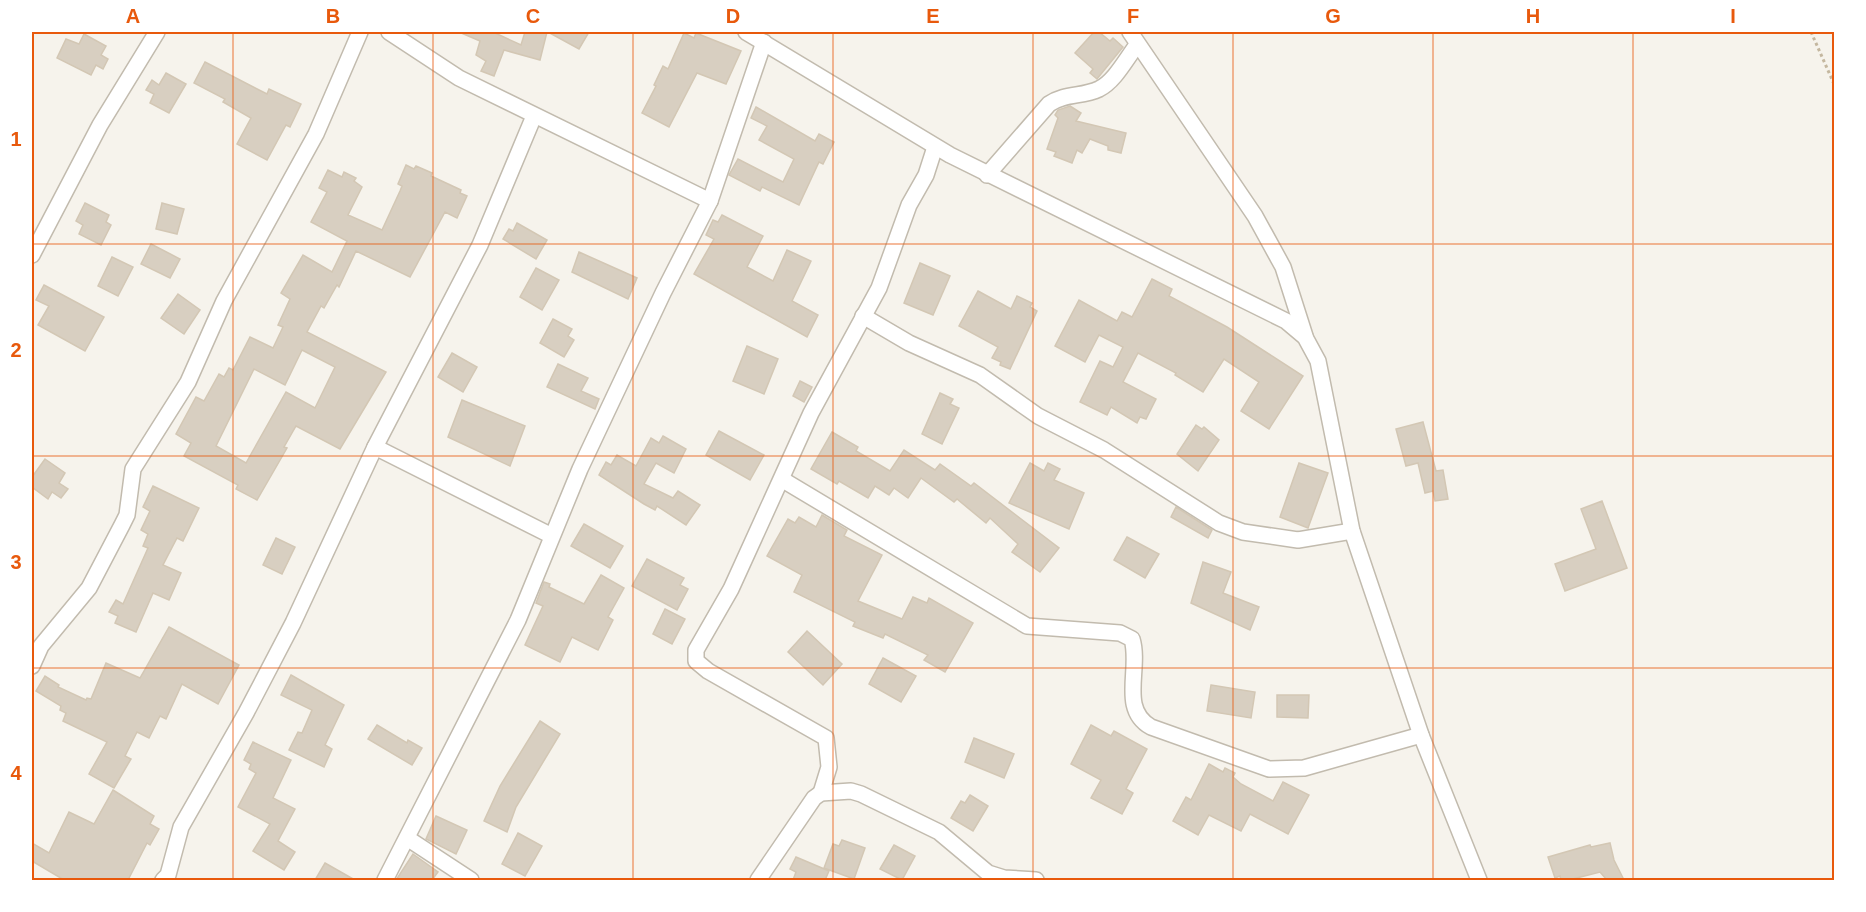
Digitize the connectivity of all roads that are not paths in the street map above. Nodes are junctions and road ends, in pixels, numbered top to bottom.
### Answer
1 (157, 32) edge
2 (360, 32) edge
3 (389, 32) edge
4 (746, 32) edge
5 (1133, 38) edge
6 (764, 42) junction
7 (534, 116) junction
8 (935, 147) junction
9 (987, 175) junction
10 (710, 201) junction
11 (32, 255) edge
12 (863, 316) junction
13 (1305, 337) junction
14 (375, 447) junction
15 (783, 480) junction
16 (1352, 531) junction
17 (550, 535) junction
18 (32, 666) edge
19 (1421, 735) junction
20 (821, 793) junction
21 (407, 838) junction
22 (163, 880) edge
23 (385, 880) edge
24 (471, 880) edge
25 (758, 880) edge
26 (1036, 880) edge
27 (1479, 880) edge

1 - 11 street
2 - 18 street
3 - 7 street
4 - 6 street
5 - 9 street
5 - 13 street
6 - 8 street
6 - 10 street
7 - 10 street
7 - 14 street
8 - 9 street
8 - 12 street
9 - 13 street
10 - 17 street
12 - 15 street
12 - 16 street
13 - 16 street
14 - 17 street
14 - 22 street
15 - 19 street
15 - 20 street
16 - 19 street
17 - 21 street
19 - 27 street
20 - 25 street
20 - 26 street
21 - 23 street
21 - 24 street

